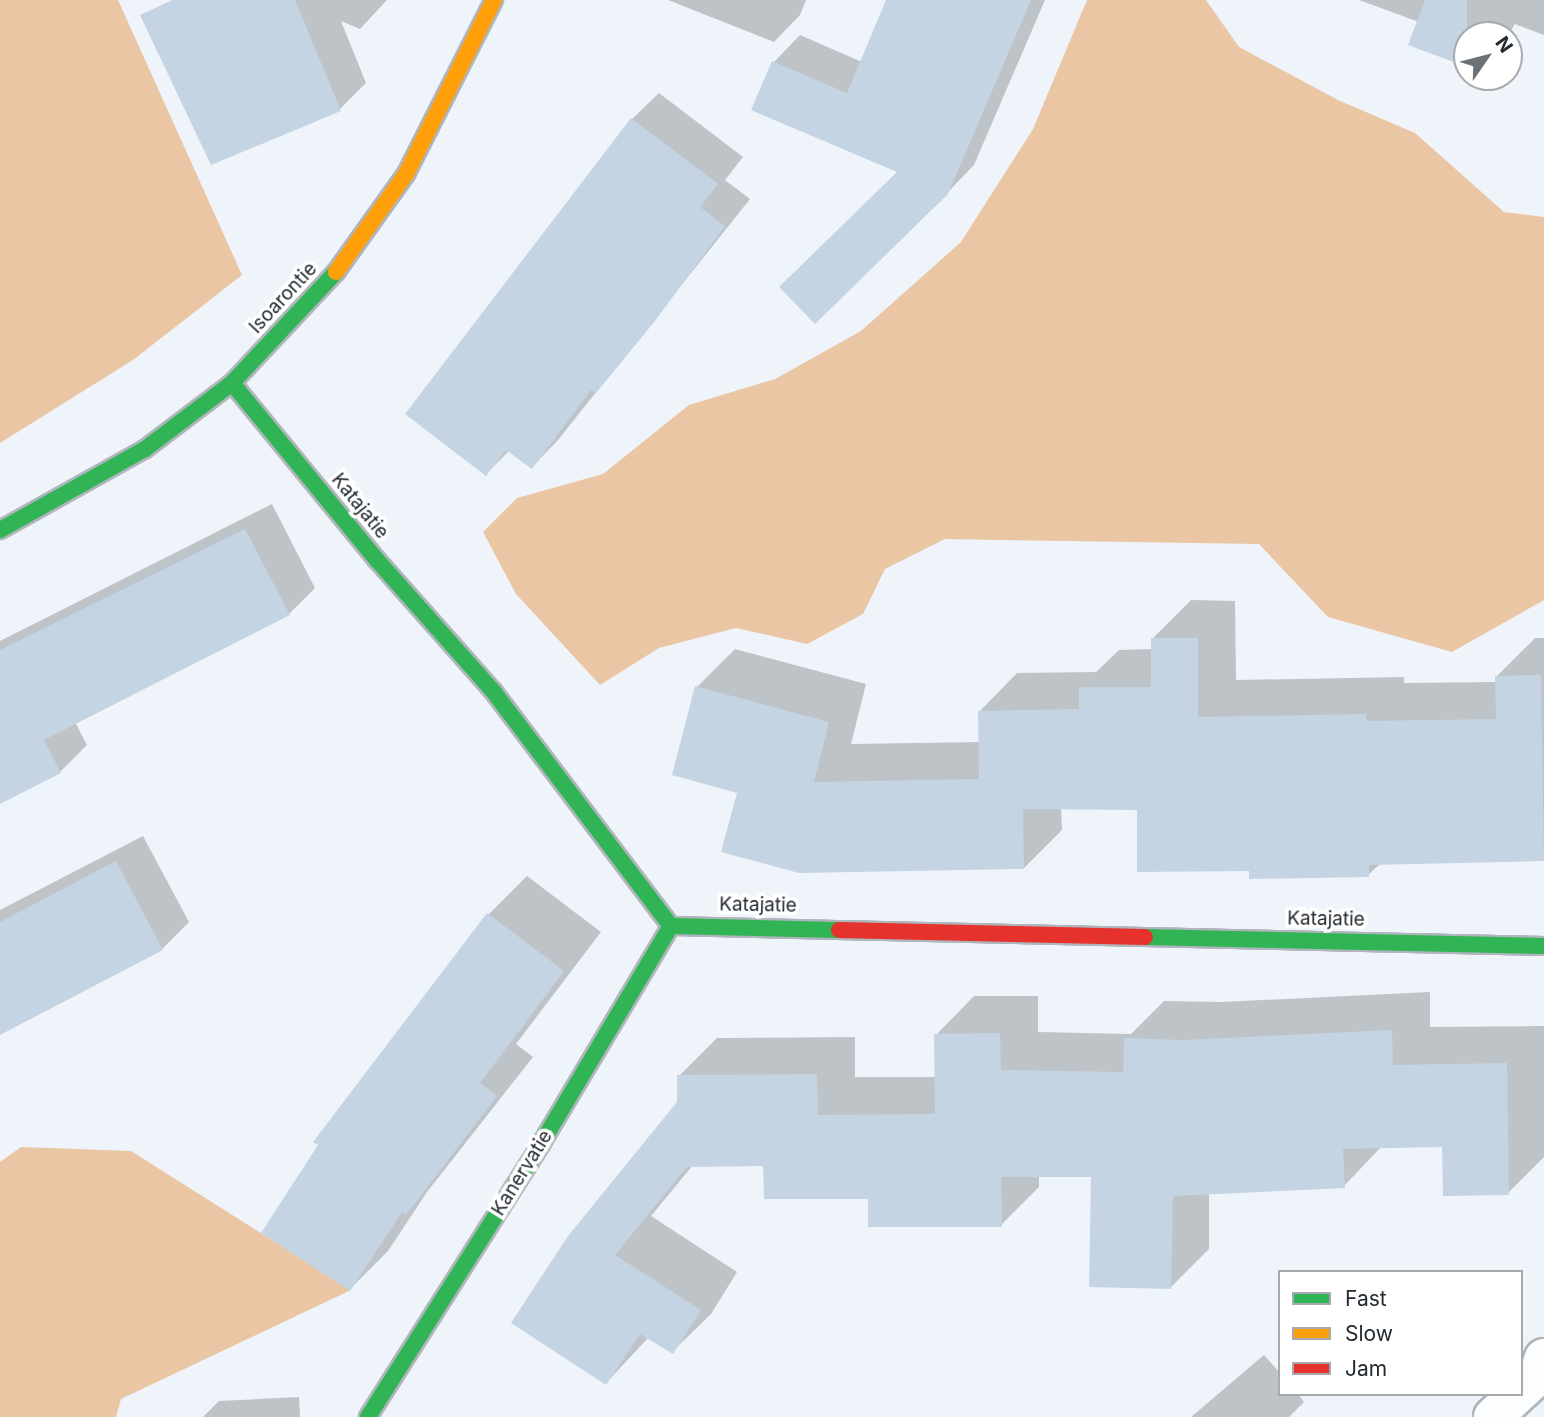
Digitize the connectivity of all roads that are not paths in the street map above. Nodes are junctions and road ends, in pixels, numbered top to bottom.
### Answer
1 (494, 0) edge
2 (232, 383) junction
3 (0, 530) edge
4 (671, 926) junction
5 (1544, 946) edge
6 (1544, 1358) edge
7 (1523, 1388) edge
8 (1515, 1396) edge
9 (368, 1417) edge
10 (1493, 1417) edge

1 - 2 street, Isoarontie
2 - 3 street, Isoarontie
2 - 4 street, Katajatie
4 - 5 street, Katajatie
4 - 9 street, Kanervatie
6 - 7 street
8 - 10 street

